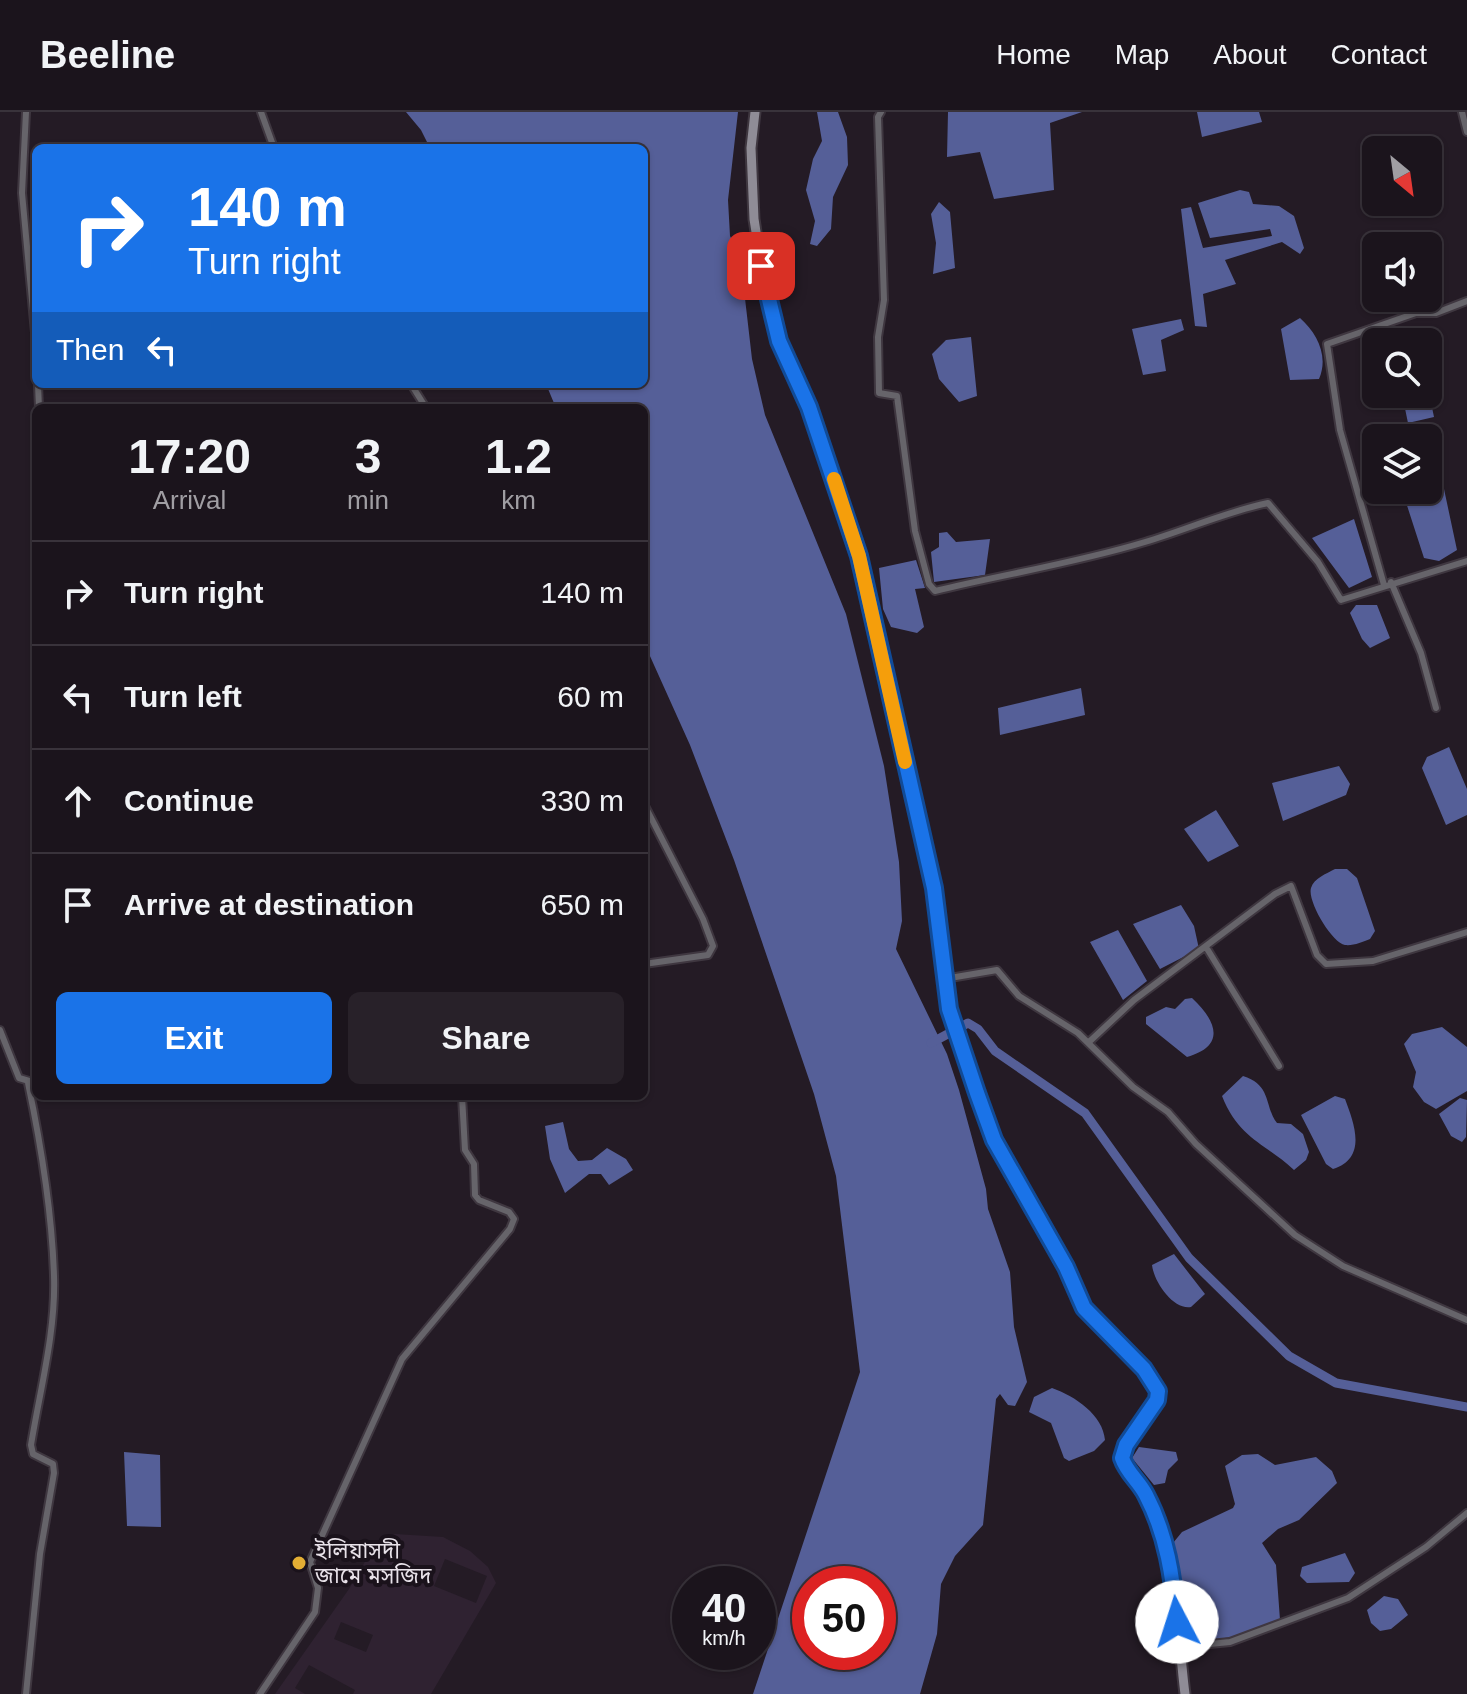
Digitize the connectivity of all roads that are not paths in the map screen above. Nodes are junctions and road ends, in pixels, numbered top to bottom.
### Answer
1 (26, 112) edge
2 (261, 112) edge
3 (755, 112) edge
4 (881, 112) edge
5 (1462, 112) edge
6 (1467, 132) edge
7 (273, 144) edge
8 (32, 300) edge
9 (1467, 301) edge
10 (1467, 561) edge
11 (1388, 583) junction
12 (1436, 708) dead end
13 (648, 812) edge
14 (1467, 932) edge
15 (1206, 947) junction
16 (648, 963) edge
17 (944, 979) junction
18 (0, 1030) edge
19 (1089, 1042) junction
20 (1279, 1066) dead end
21 (28, 1083) junction
22 (32, 1083) edge
23 (462, 1100) edge
24 (1467, 1320) edge
25 (1467, 1513) edge
26 (1179, 1647) junction
27 (26, 1694) edge
28 (260, 1694) edge
29 (1185, 1694) edge

1 - 8 street
2 - 7 street
3 - 17 main road
4 - 11 street
5 - 6 street
9 - 11 street
10 - 11 street
11 - 12 street
13 - 16 street
14 - 15 street
15 - 19 street
15 - 20 street
17 - 19 street
17 - 26 main road
18 - 21 street
19 - 24 street
21 - 22 street
21 - 27 street
23 - 28 street
25 - 26 street
26 - 29 main road

